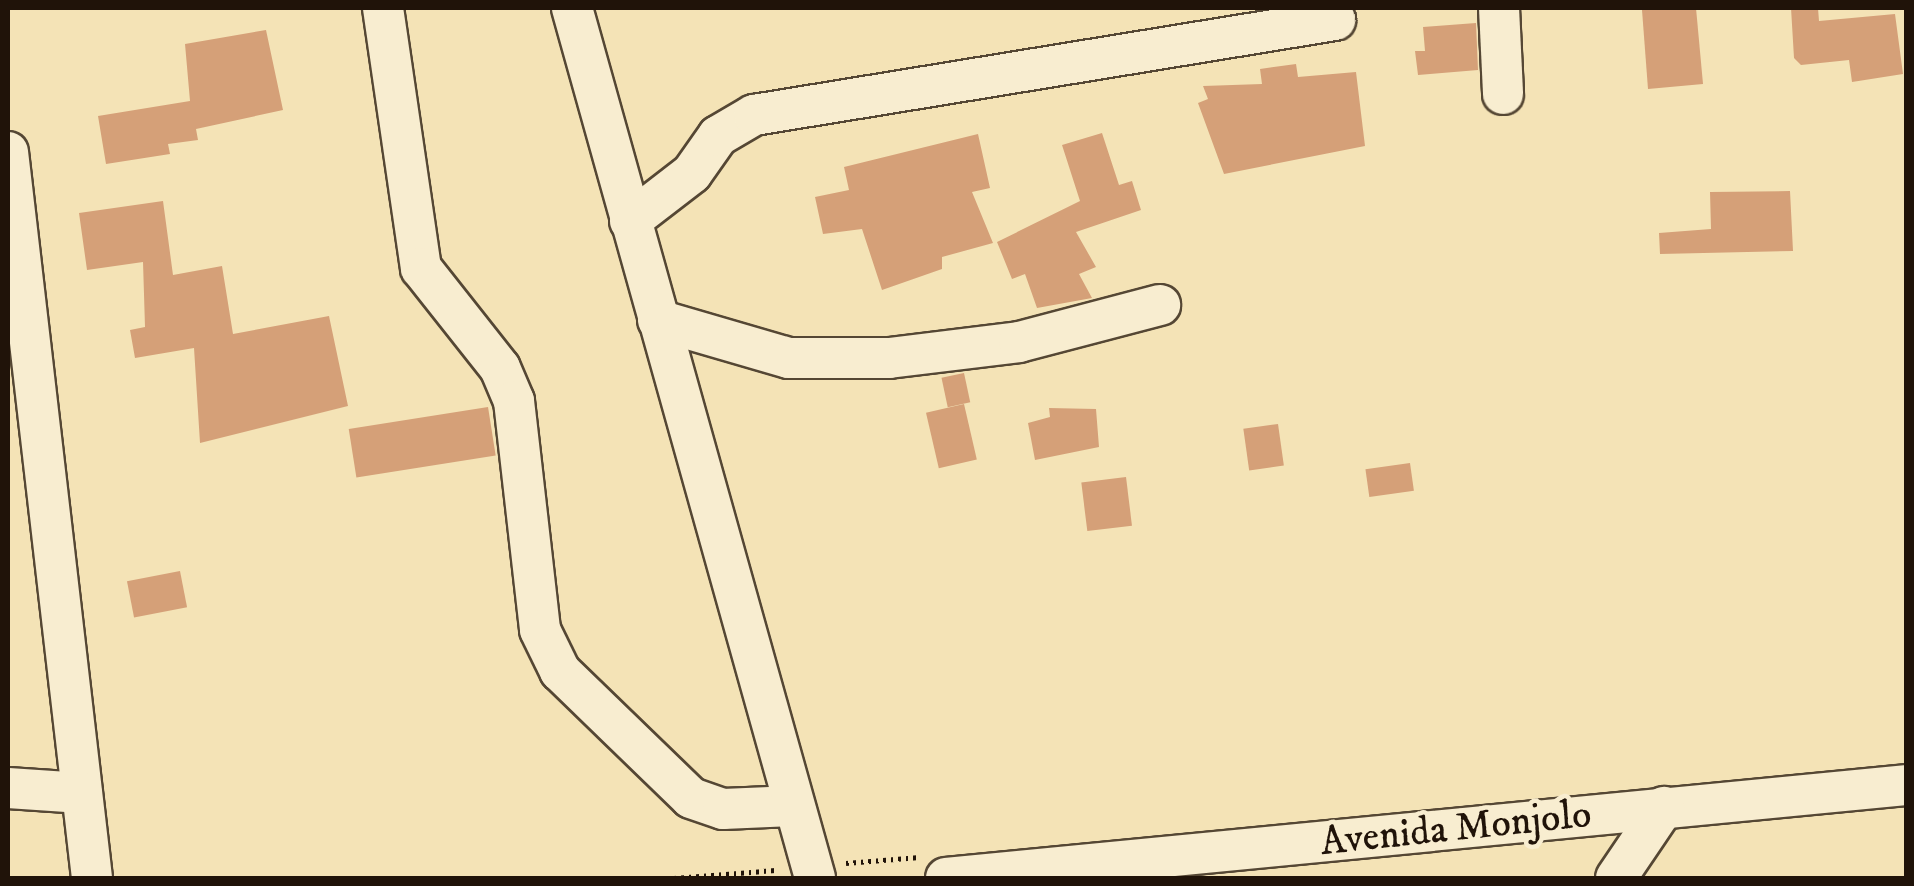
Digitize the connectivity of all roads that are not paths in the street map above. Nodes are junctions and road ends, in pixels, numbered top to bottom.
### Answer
1 (383, 8) edge
2 (572, 8) edge
3 (1499, 8) edge
4 (1334, 20) dead end
5 (1503, 94) dead end
6 (8, 152) edge
7 (630, 221) junction
8 (1160, 305) dead end
9 (658, 320) junction
10 (1906, 784) edge
11 (8, 788) edge
12 (82, 793) junction
13 (792, 806) junction
14 (1664, 807) junction
15 (92, 878) edge
16 (815, 878) edge
17 (946, 878) edge
18 (1616, 878) edge

1 - 13 street
2 - 7 street
3 - 5 street
4 - 7 street
6 - 12 street
7 - 9 street
8 - 9 street
9 - 13 street
10 - 14 street, Avenida Monjolo
11 - 12 street
12 - 15 street
13 - 16 street
14 - 17 street, Avenida Monjolo
14 - 18 street

